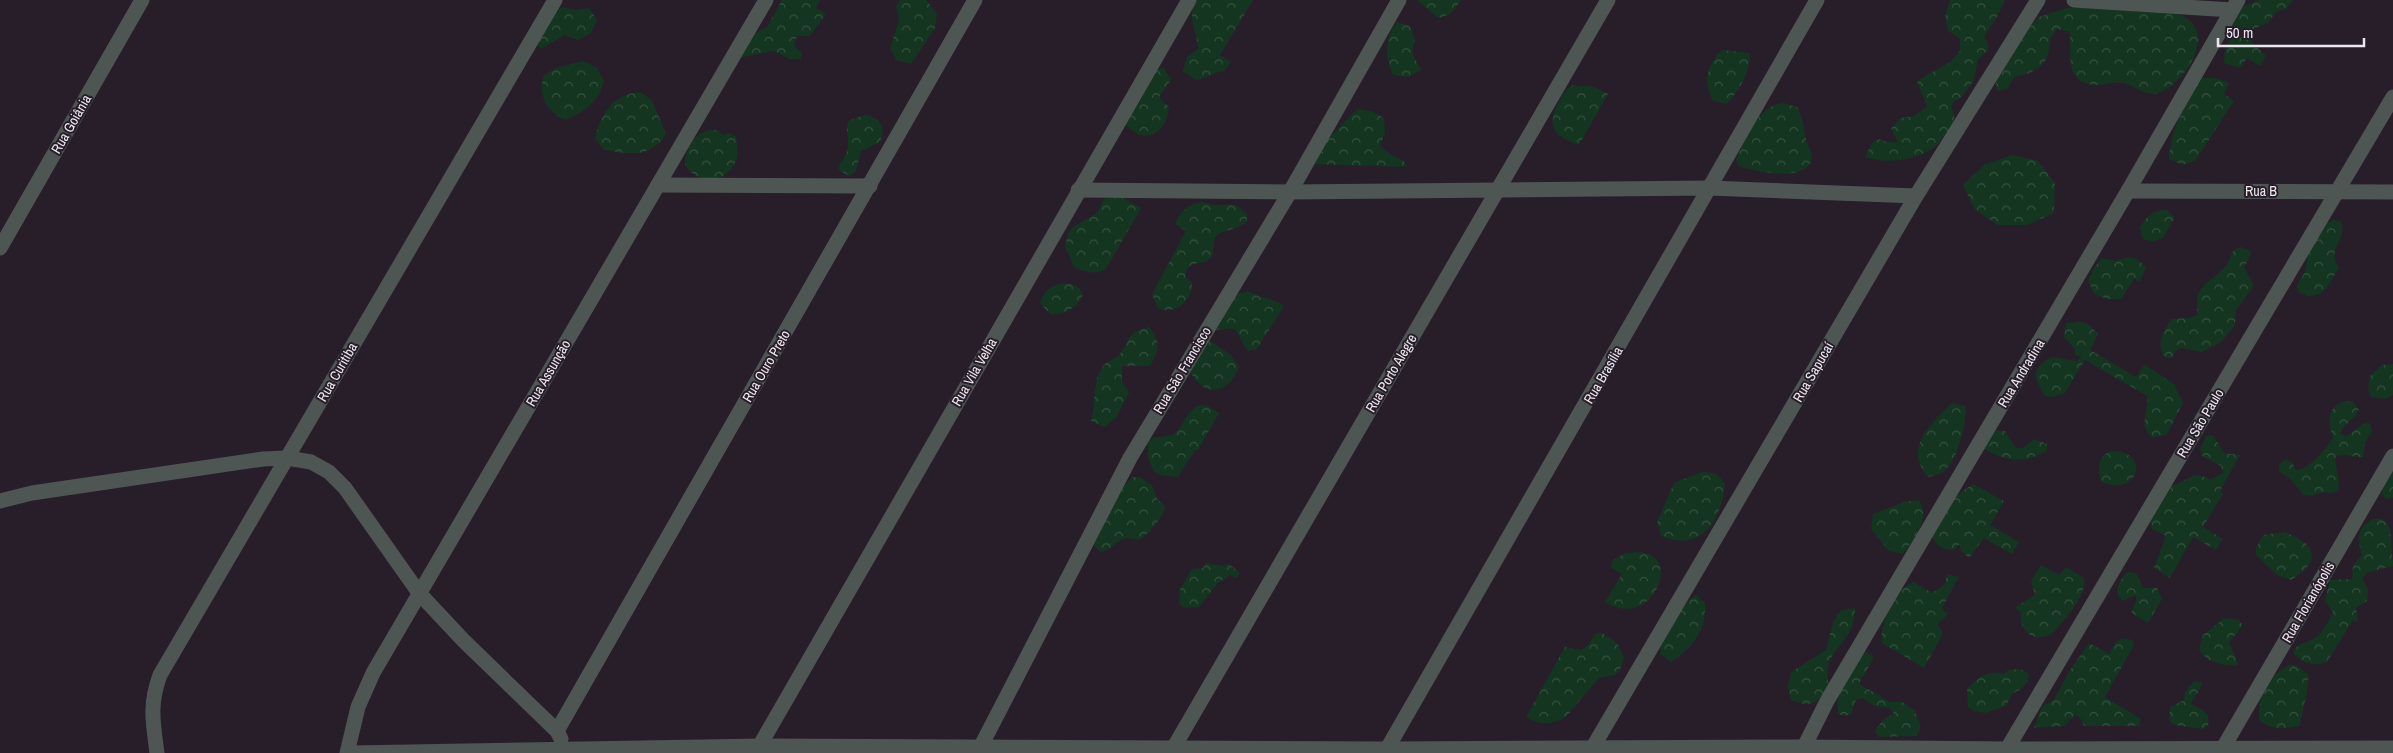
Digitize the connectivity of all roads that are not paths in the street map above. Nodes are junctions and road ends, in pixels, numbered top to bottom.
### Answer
1 (142, 0) edge
2 (555, 0) edge
3 (766, 0) edge
4 (975, 0) edge
5 (1189, 0) edge
6 (1399, 0) edge
7 (1608, 0) edge
8 (1817, 0) edge
9 (2038, 0) edge
10 (2074, 0) edge
11 (2235, 5) edge
12 (2393, 97) edge
13 (658, 185) junction
14 (870, 186) junction
15 (1497, 188) junction
16 (1710, 188) junction
17 (1078, 190) junction
18 (1290, 192) junction
19 (2128, 192) junction
20 (2338, 192) junction
21 (2393, 192) edge
22 (1916, 196) junction
23 (0, 248) edge
24 (2393, 456) edge
25 (287, 458) junction
26 (0, 501) edge
27 (419, 593) junction
28 (557, 731) junction
29 (1174, 747) junction
30 (1593, 747) junction
31 (980, 748) junction
32 (2224, 748) junction
33 (2393, 748) edge
34 (758, 749) edge
35 (1387, 749) junction
36 (2007, 749) junction
37 (1804, 750) edge
38 (2316, 750) edge
39 (568, 751) edge
40 (1306, 751) edge
41 (157, 753) edge
42 (347, 753) edge
43 (351, 753) edge

1 - 23 street, Rua Goiânia
2 - 25 street, Rua Curitiba
3 - 13 street, Rua Assunção
4 - 14 street, Rua Ouro Preto
5 - 17 street, Rua Vila Velha
6 - 18 street, Rua São Francisco
7 - 15 street, Rua Porto Alegre
8 - 16 street, Rua Brasília
9 - 22 street, Rua Sapucaí
10 - 11 street
11 - 19 street, Rua Andradina
12 - 20 street, Rua São Paulo
13 - 14 street
13 - 27 street, Rua Assunção
14 - 28 street, Rua Ouro Preto
15 - 16 street
15 - 18 street
15 - 29 street, Rua Porto Alegre
16 - 22 street
16 - 35 street, Rua Brasília
17 - 18 street
17 - 34 street, Rua Vila Velha
18 - 31 street, Rua São Francisco
19 - 20 street, Rua B
19 - 37 street, Rua Andradina
20 - 21 street, Rua B
20 - 36 street, Rua São Paulo
22 - 30 street, Rua Sapucaí
24 - 32 street, Rua Florianópolis
25 - 26 street
25 - 27 street
25 - 41 street, Rua Curitiba
27 - 28 street
27 - 42 street, Rua Assunção
28 - 39 street
29 - 31 street
29 - 40 street
30 - 35 street
30 - 37 street
31 - 34 street
32 - 36 street
32 - 38 street
33 - 38 street
34 - 39 street
35 - 40 street
36 - 37 street
39 - 43 street

